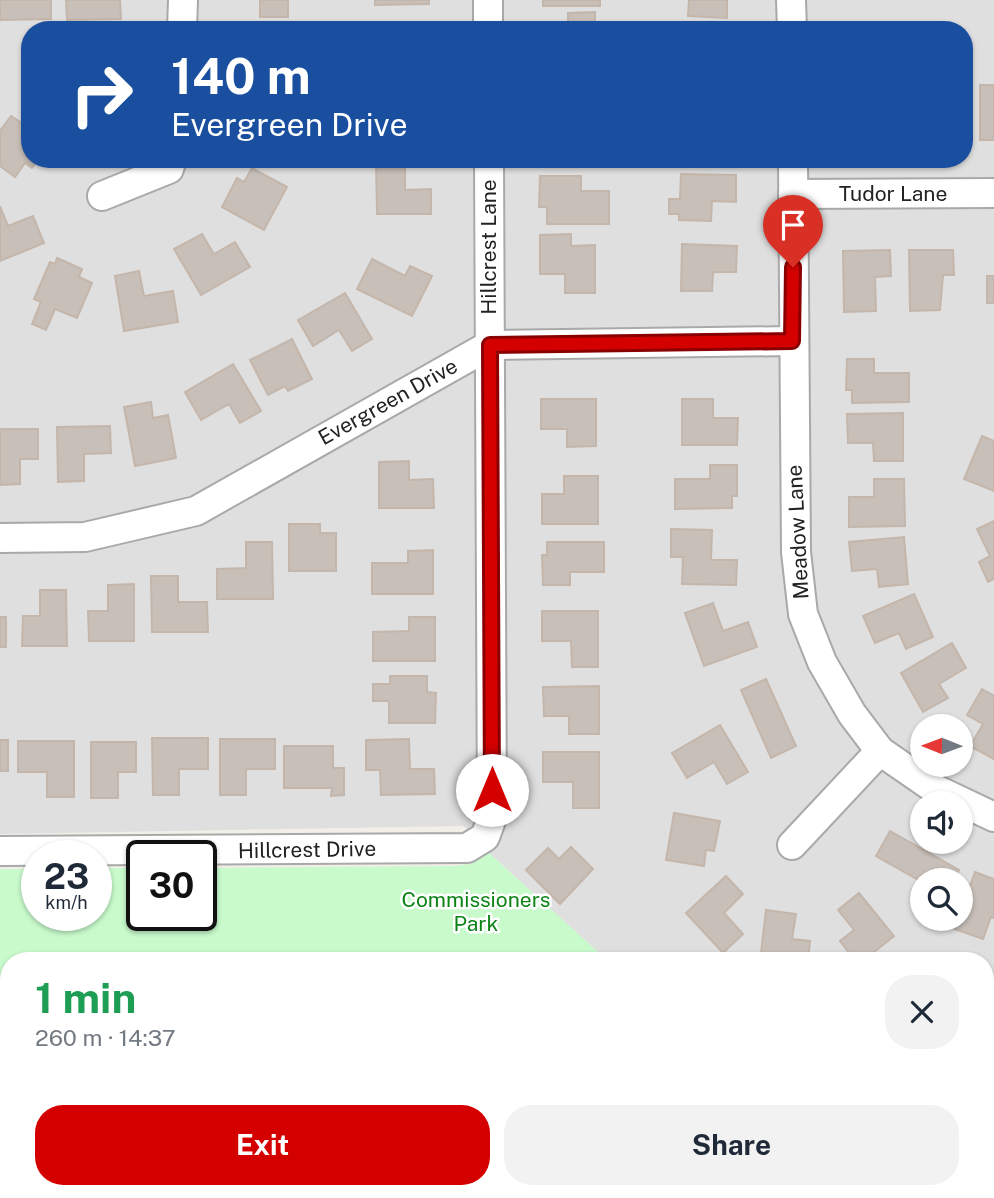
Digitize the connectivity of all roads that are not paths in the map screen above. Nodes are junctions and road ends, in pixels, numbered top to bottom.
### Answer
1 (183, 0) edge
2 (488, 0) edge
3 (791, 0) edge
4 (183, 21) edge
5 (488, 21) edge
6 (792, 21) edge
7 (169, 168) edge
8 (489, 168) edge
9 (793, 168) edge
10 (994, 193) edge
11 (793, 194) junction
12 (102, 196) dead end
13 (792, 341) junction
14 (490, 345) junction
15 (0, 538) edge
16 (880, 751) junction
17 (994, 817) edge
18 (485, 837) joint
19 (792, 845) dead end
20 (0, 851) edge

1 - 4 street
2 - 5 street
3 - 6 street
7 - 12 street
8 - 14 street, Hillcrest Lane
9 - 11 street, Meadow Lane
10 - 11 street, Tudor Lane
11 - 13 street, Meadow Lane
13 - 14 street, Evergreen Drive
13 - 16 street, Meadow Lane
14 - 15 street, Evergreen Drive
14 - 18 street, Hillcrest Lane
16 - 17 street, Meadow Lane
16 - 19 street
18 - 20 street, Hillcrest Drive

